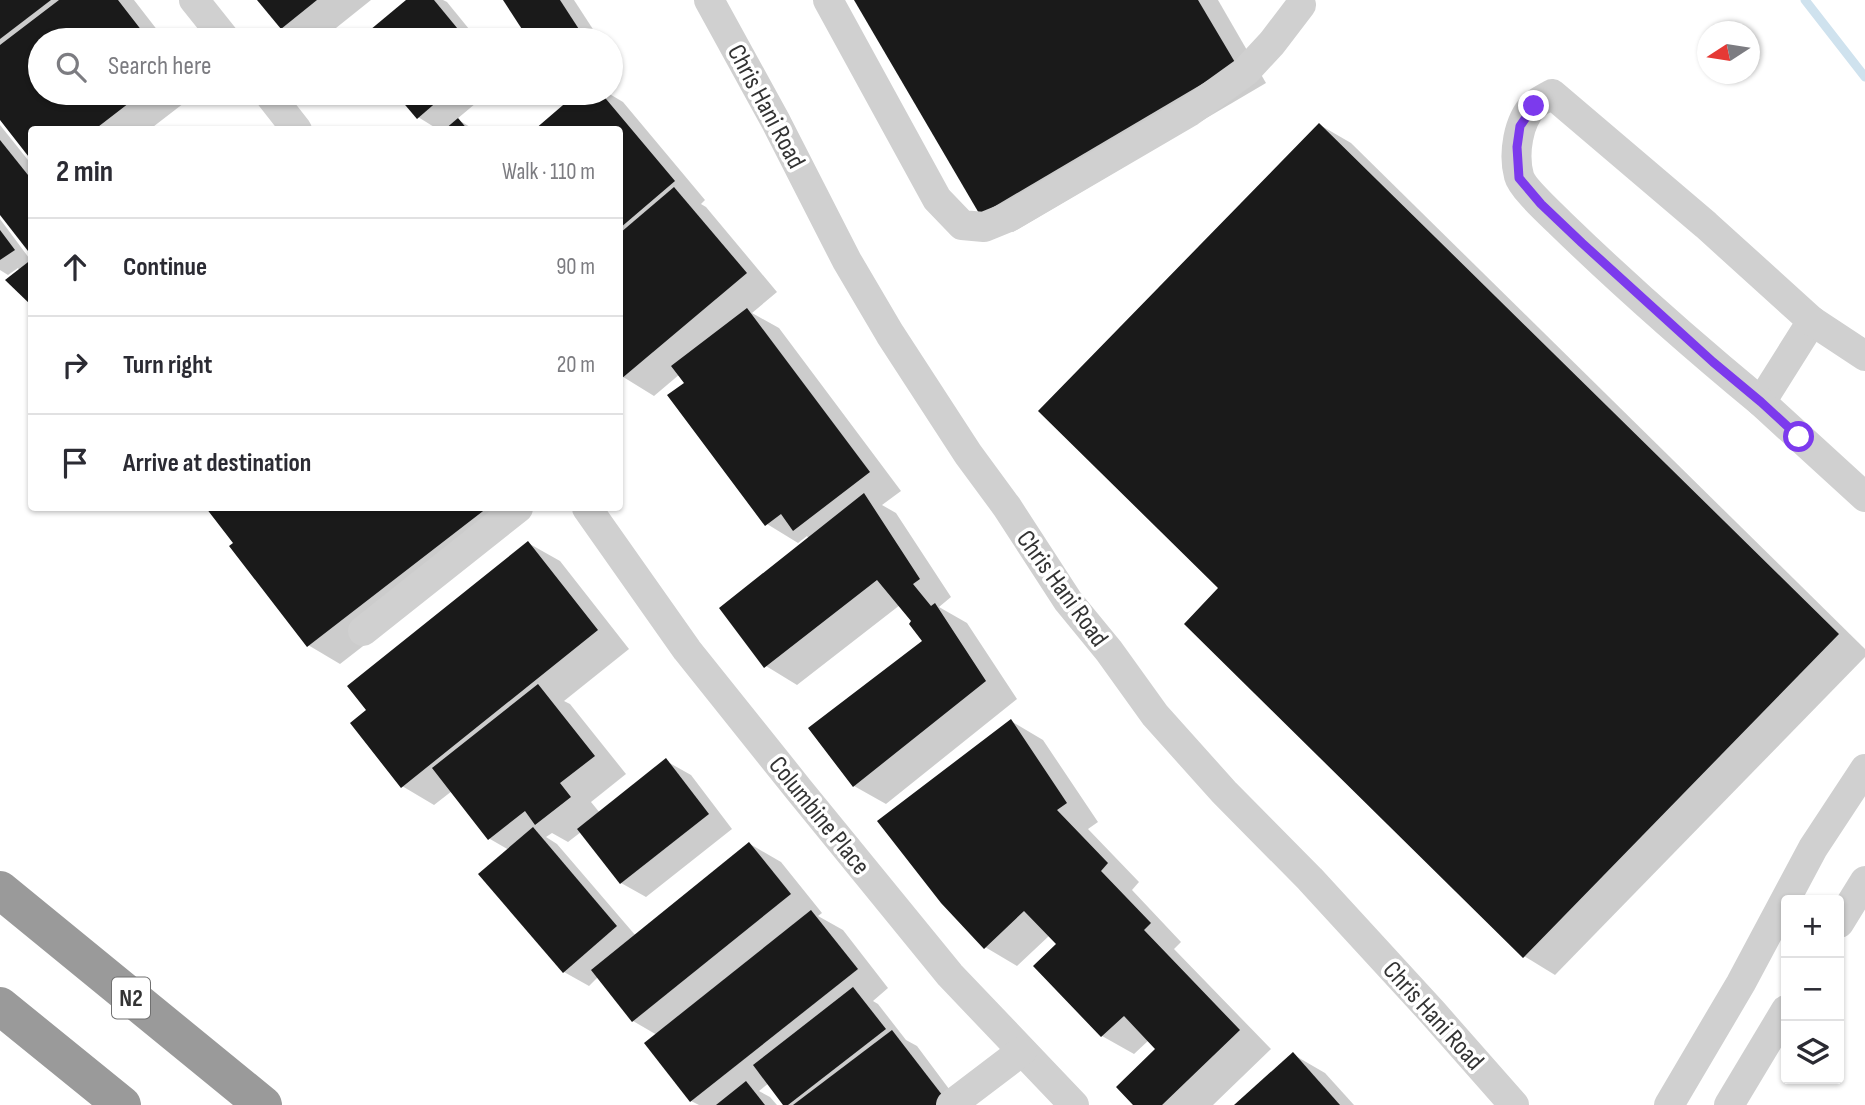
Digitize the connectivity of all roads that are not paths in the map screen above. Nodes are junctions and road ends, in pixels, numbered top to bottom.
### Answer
1 (194, 0) edge
2 (709, 0) edge
3 (828, 0) edge
4 (1301, 5) dead end
5 (216, 28) edge
6 (277, 105) edge
7 (294, 126) edge
8 (1812, 321) junction
9 (1865, 356) edge
10 (1761, 402) junction
11 (1865, 497) edge
12 (514, 511) edge
13 (589, 511) edge
14 (363, 631) dead end
15 (1865, 769) edge
16 (1865, 881) edge
17 (0, 890) edge
18 (1844, 915) edge
19 (0, 1006) edge
20 (1781, 1018) edge
21 (1022, 1051) junction
22 (1731, 1103) edge
23 (122, 1105) edge
24 (263, 1105) edge
25 (951, 1105) edge
26 (1074, 1105) edge
27 (1514, 1105) edge
28 (1669, 1105) edge

1 - 5 street
2 - 27 street, Chris Hani Road
3 - 4 street
6 - 7 street
8 - 9 street
8 - 10 street
8 - 10 street
10 - 11 street
12 - 14 street
13 - 21 street, Columbine Place
15 - 28 street
16 - 18 street
17 - 24 highway, N2
19 - 23 highway
20 - 22 street
21 - 25 street
21 - 26 street, Columbine Place

